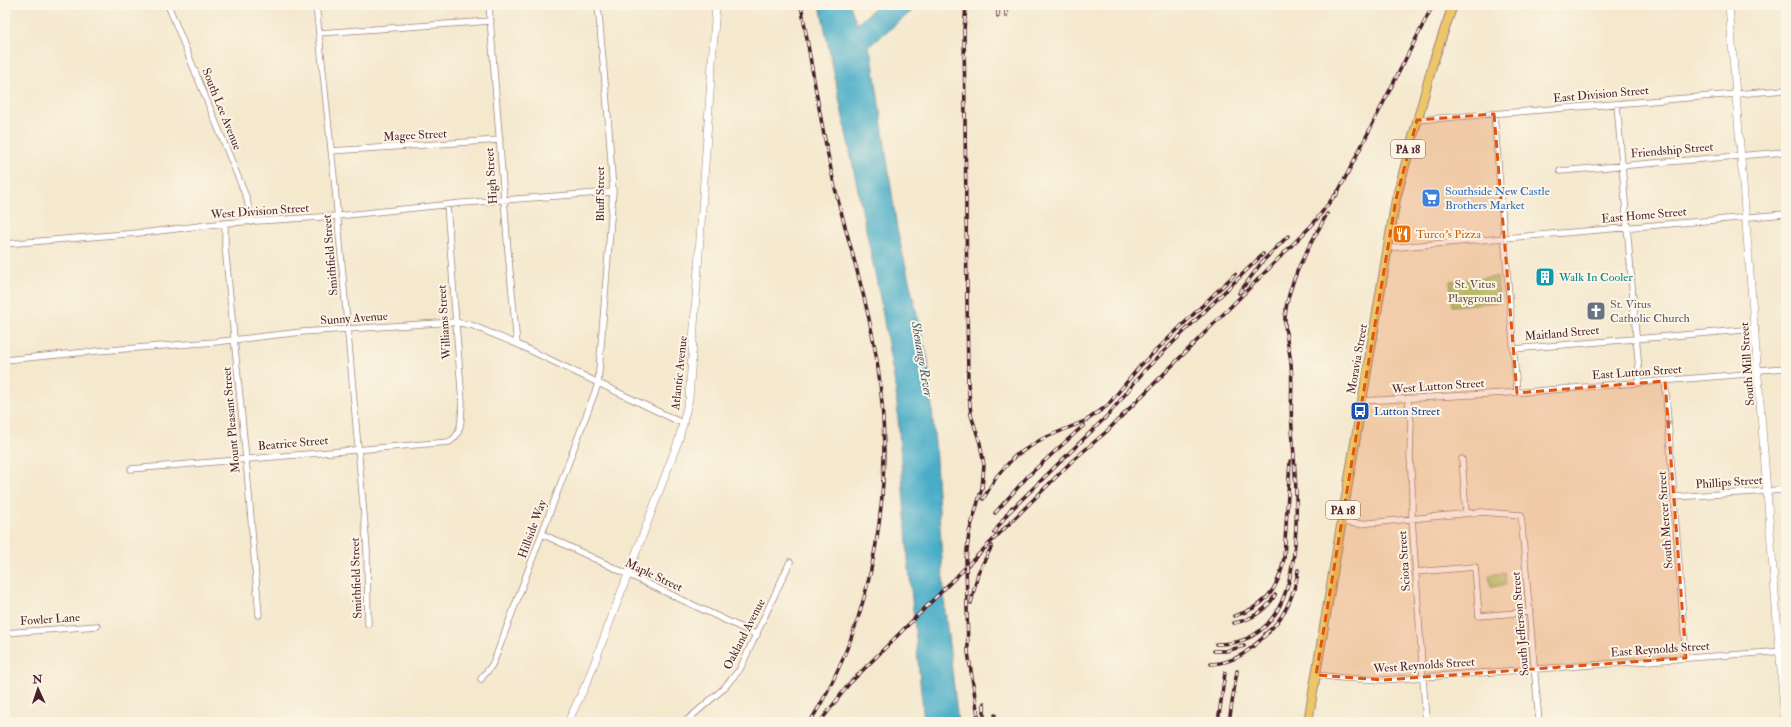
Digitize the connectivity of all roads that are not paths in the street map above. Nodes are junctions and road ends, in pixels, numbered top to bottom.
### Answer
1 (168, 5) edge
2 (316, 5) edge
3 (489, 5) edge
4 (598, 5) edge
5 (716, 5) edge
6 (1453, 5) edge
7 (1729, 5) edge
8 (491, 22) junction
9 (319, 33) junction
10 (1786, 90) edge
11 (1737, 94) junction
12 (1617, 104) junction
13 (1494, 114) junction
14 (1417, 120) junction
15 (500, 140) junction
16 (331, 151) junction
17 (1786, 152) edge
18 (1741, 156) junction
19 (1622, 165) junction
20 (1560, 171) dead end
21 (613, 192) junction
22 (504, 200) junction
23 (447, 205) junction
24 (1786, 214) edge
25 (337, 216) junction
26 (1746, 218) junction
27 (251, 222) junction
28 (225, 223) junction
29 (1627, 227) junction
30 (1504, 238) junction
31 (5, 244) edge
32 (1387, 248) junction
33 (454, 322) junction
34 (1756, 328) junction
35 (347, 329) junction
36 (1637, 338) junction
37 (234, 340) junction
38 (517, 344) junction
39 (1513, 349) junction
40 (5, 360) edge
41 (1786, 368) edge
42 (1759, 372) junction
43 (1665, 381) junction
44 (1640, 383) junction
45 (598, 384) junction
46 (1517, 392) junction
47 (1408, 398) junction
48 (1362, 401) junction
49 (684, 424) junction
50 (456, 437) joint
51 (358, 449) junction
52 (246, 459) junction
53 (1462, 459) dead end
54 (131, 469) dead end
55 (1786, 490) edge
56 (1768, 491) junction
57 (1674, 497) junction
58 (1466, 513) junction
59 (1412, 519) junction
60 (1341, 522) junction
61 (542, 534) junction
62 (790, 562) dead end
63 (1415, 572) junction
64 (627, 574) junction
65 (1530, 612) junction
66 (259, 615) dead end
67 (368, 624) dead end
68 (97, 626) dead end
69 (5, 633) edge
70 (757, 635) junction
71 (1783, 651) edge
72 (1686, 658) junction
73 (1535, 669) junction
74 (1316, 675) junction
75 (1423, 677) junction
76 (481, 679) dead end
77 (568, 722) edge
78 (685, 722) edge
79 (1308, 722) edge
80 (1426, 722) edge
81 (1540, 722) edge
82 (1785, 722) edge

1 - 27 street, South Lee Avenue
2 - 9 street, Smithfield Street
3 - 8 street, High Street
4 - 21 street, Bluff Street
5 - 49 street, Atlantic Avenue
6 - 14 main road, Moravia Street / PA 18
7 - 11 street, South Mill Street
8 - 9 street
8 - 15 street, High Street
9 - 16 street, Smithfield Street
10 - 11 street, East Division Street
11 - 12 street, East Division Street
11 - 18 street, South Mill Street
12 - 13 street, East Division Street
12 - 19 street
13 - 14 street, East Division Street
13 - 30 street
14 - 32 main road, Moravia Street / PA 18
15 - 16 street, Magee Street
15 - 22 street, High Street
16 - 25 street, Smithfield Street
17 - 18 street, Friendship Street
18 - 19 street, Friendship Street
18 - 26 street, South Mill Street
19 - 20 street, Friendship Street
19 - 29 street
21 - 22 street, West Division Street
21 - 45 street, Bluff Street
22 - 23 street, West Division Street
22 - 38 street, High Street
23 - 25 street, West Division Street
23 - 33 street, Williams Street
24 - 26 street, East Home Street
25 - 27 street, West Division Street
25 - 35 street, Smithfield Street
26 - 29 street, East Home Street
26 - 34 street, South Mill Street
27 - 28 street, West Division Street
28 - 31 street, West Division Street
28 - 37 street, Mount Pleasant Street
29 - 30 street, East Home Street
29 - 36 street
30 - 32 street, East Home Street
30 - 39 street
32 - 48 main road, Moravia Street / PA 18
33 - 35 street, Sunny Avenue
33 - 38 street, Sunny Avenue
33 - 50 street, Williams Street
34 - 36 street, Maitland Street
34 - 42 street, South Mill Street
35 - 37 street, Sunny Avenue
35 - 51 street, Smithfield Street
36 - 39 street, Maitland Street
36 - 44 street
37 - 40 street, Sunny Avenue
37 - 52 street, Mount Pleasant Street
38 - 45 street, Sunny Avenue
39 - 46 street
41 - 42 street, East Lutton Street
42 - 43 street, East Lutton Street
42 - 56 street, South Mill Street
43 - 44 street, East Lutton Street
43 -> 57 street, South Mercer Street
44 - 46 street, East Lutton Street
45 - 49 street, Sunny Avenue
45 - 61 street, Hillside Way
46 - 47 street, West Lutton Street
47 - 48 street, West Lutton Street
47 - 59 street, Sciota Street
48 - 60 main road, Moravia Street / PA 18
49 - 64 street, Atlantic Avenue
50 - 51 street, Beatrice Street
51 - 52 street, Beatrice Street
51 - 67 street, Smithfield Street
52 - 54 street, Beatrice Street
52 - 66 street, Mount Pleasant Street
53 - 58 street
55 - 56 street, Phillips Street
56 - 57 street, Phillips Street
56 - 71 street, South Mill Street
57 - 72 street, South Mercer Street
58 - 59 street
58 - 65 street, South Jefferson Street
59 - 60 street
59 - 63 street, Sciota Street
60 - 74 main road, Moravia Street / PA 18
61 - 64 street, Maple Street
61 - 76 street, Hillside Way
62 - 70 street, Oakland Avenue
63 - 65 street
63 - 75 street, Sciota Street
64 - 70 street, Maple Street
64 - 77 street, Atlantic Avenue
65 - 73 street, South Jefferson Street
68 - 69 street, Fowler Lane
70 - 78 street, Oakland Avenue
71 - 72 street, East Reynolds Street
71 - 82 street, South Mill Street
72 - 73 street, East Reynolds Street
73 - 75 street, West Reynolds Street
73 - 81 street, South Jefferson Street
74 - 75 street, West Reynolds Street
74 - 79 main road, Moravia Street / PA 18
75 - 80 street, Sciota Street

